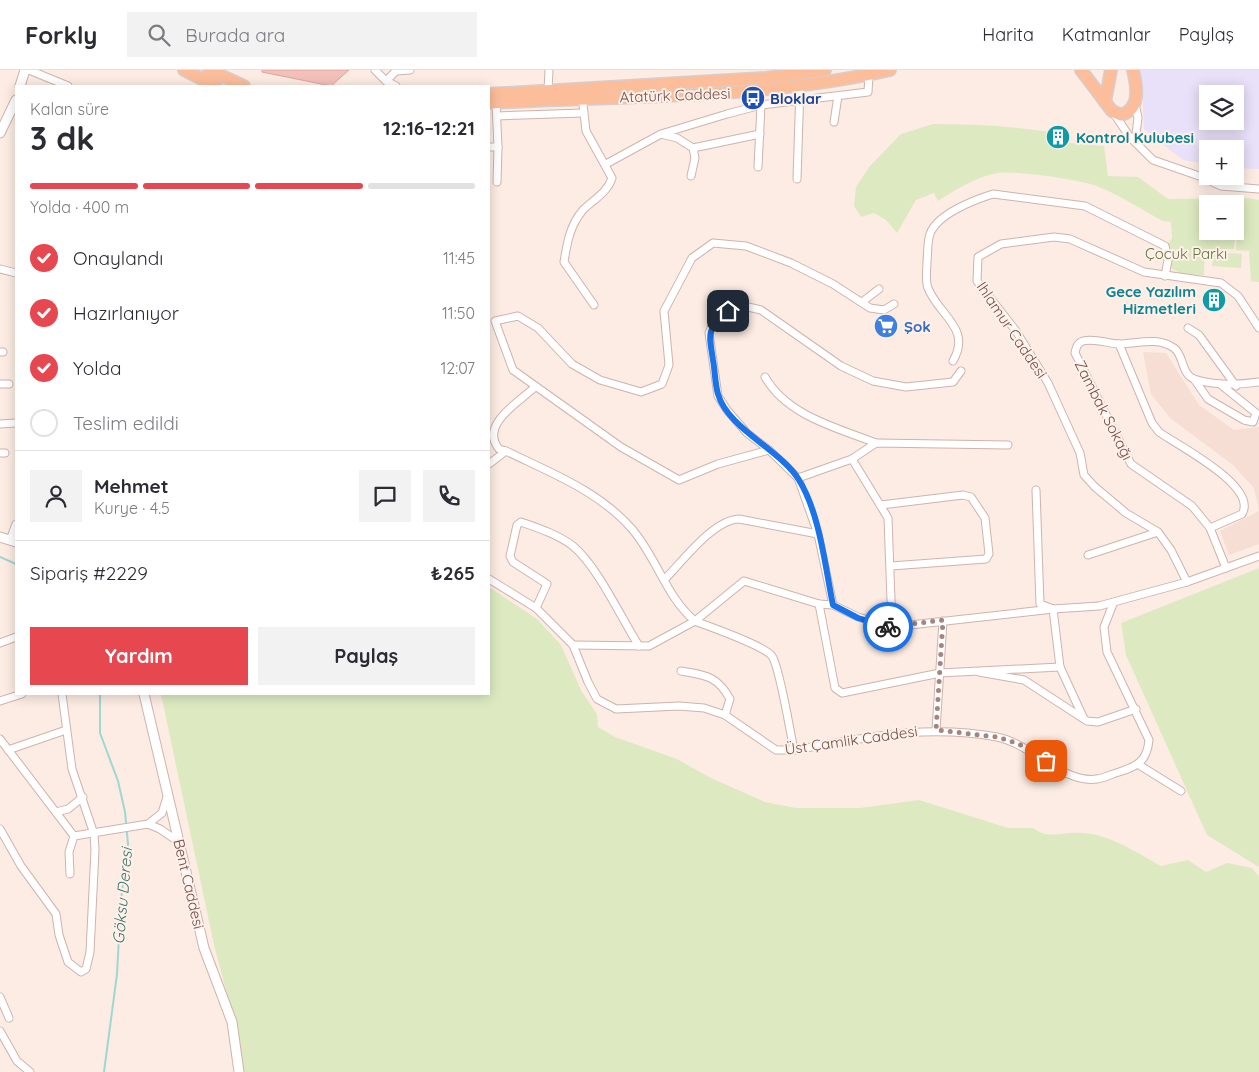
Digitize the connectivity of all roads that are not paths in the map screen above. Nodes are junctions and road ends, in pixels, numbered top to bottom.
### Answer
1 (27, 70) edge
2 (184, 70) edge
3 (209, 70) edge
4 (375, 70) edge
5 (397, 70) edge
6 (410, 70) edge
7 (549, 70) edge
8 (825, 70) edge
9 (890, 70) edge
10 (1081, 70) edge
11 (1111, 70) edge
12 (1127, 70) edge
13 (1133, 70) edge
14 (869, 75) junction
15 (386, 84) edge
16 (20, 85) edge
17 (65, 85) edge
18 (214, 85) edge
19 (242, 85) edge
20 (800, 87) junction
21 (548, 90) junction
22 (582, 94) junction
23 (838, 96) junction
24 (491, 100) edge
25 (801, 101) junction
26 (15, 102) edge
27 (1135, 104) junction
28 (761, 105) junction
29 (1108, 107) junction
30 (583, 113) junction
31 (497, 116) junction
32 (834, 122) dead end
33 (0, 133) edge
34 (661, 134) junction
35 (760, 134) junction
36 (1135, 142) junction
37 (490, 147) edge
38 (498, 147) junction
39 (693, 148) junction
40 (606, 164) junction
41 (758, 167) dead end
42 (690, 176) dead end
43 (797, 179) dead end
44 (497, 182) dead end
45 (1259, 189) edge
46 (0, 269) edge
47 (15, 273) edge
48 (1165, 276) junction
49 (879, 288) dead end
50 (862, 302) junction
51 (894, 304) dead end
52 (594, 305) dead end
53 (1188, 328) dead end
54 (1259, 328) edge
55 (1119, 344) junction
56 (953, 361) dead end
57 (961, 371) dead end
58 (765, 377) dead end
59 (1194, 378) junction
60 (1259, 382) edge
61 (1220, 383) junction
62 (0, 384) edge
63 (9, 384) dead end
64 (1236, 386) junction
65 (536, 387) junction
66 (15, 423) edge
67 (0, 424) edge
68 (876, 443) junction
69 (1008, 445) dead end
70 (769, 450) junction
71 (506, 451) junction
72 (852, 459) junction
73 (490, 463) edge
74 (798, 478) junction
75 (1036, 490) dead end
76 (881, 505) junction
77 (1210, 528) junction
78 (1158, 532) junction
79 (818, 534) junction
80 (0, 537) edge
81 (13, 541) edge
82 (1088, 555) dead end
83 (1259, 556) edge
84 (891, 566) junction
85 (1226, 568) junction
86 (665, 579) junction
87 (490, 580) edge
88 (1187, 582) junction
89 (818, 604) junction
90 (1113, 604) junction
91 (833, 605) junction
92 (1099, 606) junction
93 (536, 608) junction
94 (1053, 609) junction
95 (1110, 612) junction
96 (943, 620) junction
97 (695, 621) junction
98 (892, 627) junction
99 (15, 637) edge
100 (0, 643) edge
101 (572, 645) junction
102 (638, 646) junction
103 (1060, 667) junction
104 (966, 670) junction
105 (681, 671) dead end
106 (940, 672) junction
107 (19, 695) edge
108 (62, 695) edge
109 (144, 695) edge
110 (0, 701) edge
111 (1136, 709) junction
112 (725, 714) junction
113 (1083, 717) junction
114 (66, 730) junction
115 (936, 730) junction
116 (0, 740) edge
117 (8, 750) junction
118 (794, 750) junction
119 (1139, 765) junction
120 (1181, 791) dead end
121 (168, 794) junction
122 (83, 798) junction
123 (56, 812) junction
124 (148, 824) junction
125 (0, 829) edge
126 (94, 834) junction
127 (74, 836) junction
128 (179, 842) junction
129 (70, 874) dead end
130 (0, 997) edge
131 (10, 1018) dead end
132 (0, 1031) edge
133 (30, 1072) edge
134 (239, 1072) edge

1 - 16 street
1 - 17 street
2 - 18 main road
3 - 19 main road
4 - 15 street
5 - 6 street
5 - 15 street
7 - 21 street
8 - 22 main road, Atatürk Caddesi
9 - 14 main road, Atatürk Caddesi
10 - 29 main road
11 - 29 main road
12 - 27 main road
13 - 27 main road
14 - 20 main road, Atatürk Caddesi
14 - 23 street
20 - 22 main road, Atatürk Caddesi
20 - 25 street
21 - 22 main road, Atatürk Caddesi
21 - 24 main road, Atatürk Caddesi
22 - 24 main road, Atatürk Caddesi
22 - 30 street
23 - 25 street
23 - 32 street
24 - 31 street
25 - 28 street
25 - 43 street
26 - 33 street
27 - 29 main road
27 - 36 street
28 - 34 street
28 - 35 street
29 - 36 street
30 - 31 street
30 - 40 street
31 - 38 street
34 - 39 street
34 - 40 street
35 - 39 street
35 - 41 street
36 - 45 street
37 - 38 street
38 - 44 street
39 - 42 street
40 - 52 street
46 - 47 street
48 - 54 street
48 - 56 street
48 - 78 street, Ihlamur Caddesi
49 - 50 street
50 - 51 street
50 - 65 street
53 - 64 street
55 - 59 street
55 - 77 street
55 - 77 street, Zambak Sokağı
57 - 70 street
58 - 68 street
59 - 61 street
59 - 61 street
60 - 64 street
61 - 64 street
62 - 63 street
65 - 70 street
65 - 71 street
66 - 67 street
68 - 69 street
68 - 72 street
70 - 74 street
71 - 73 street
71 - 86 street
72 - 74 street
72 - 76 street
74 - 79 street
75 - 94 street
76 - 84 street
76 - 84 street
77 - 85 street, Zambak Sokağı
78 - 82 street
78 - 88 street
79 - 86 street
79 - 91 street
80 - 81 street
83 - 85 street
84 - 98 street
85 - 88 street
86 - 97 street
87 - 93 street, Üst Çamlik Caddesi
88 - 90 street
89 - 91 street
89 - 97 street
89 - 106 street
90 - 92 street
90 - 95 street
91 - 98 street
92 - 94 street
92 - 95 street
93 - 101 street, Üst Çamlik Caddesi
93 - 102 street
94 - 96 street
94 - 103 street
95 - 111 street
96 - 98 street
96 - 106 street
97 - 102 street
97 - 118 street
99 - 100 street
101 - 102 street
101 - 112 street, Üst Çamlik Caddesi
103 - 104 street
103 - 113 street
104 - 106 street
104 - 113 street
105 - 112 street
106 - 115 street
107 - 110 street
108 - 114 street
109 - 121 street, Bent Caddesi
111 - 113 street
111 - 119 street
112 - 118 street, Üst Çamlik Caddesi
114 - 117 street
114 - 122 street
115 - 118 street, Üst Çamlik Caddesi
115 - 119 street, Üst Çamlik Caddesi
116 - 117 street
117 - 123 street
119 - 120 street
121 - 124 street
121 - 128 street, Bent Caddesi
122 - 123 street
122 - 126 street
123 - 127 street
124 - 126 street
124 - 128 street
125 - 126 street
126 - 127 street
127 - 129 street
128 - 134 street, Bent Caddesi
130 - 131 street
132 - 133 street

